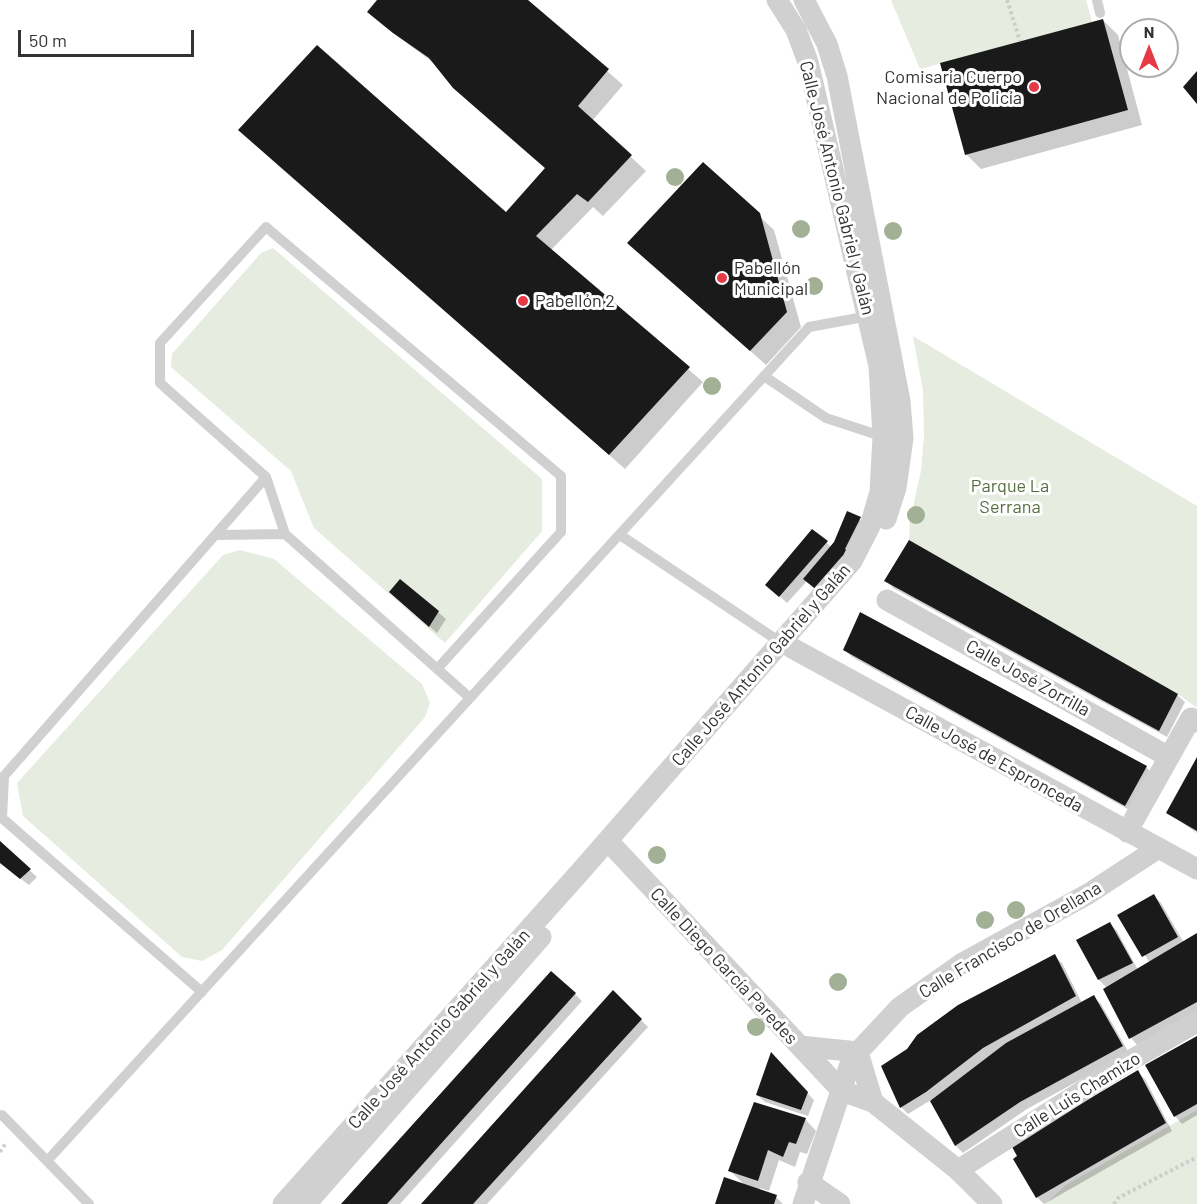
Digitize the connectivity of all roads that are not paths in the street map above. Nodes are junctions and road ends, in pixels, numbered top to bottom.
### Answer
1 (777, 0) edge
2 (804, 0) edge
3 (1097, 0) edge
4 (1100, 13) dead end
5 (875, 314) junction
6 (764, 376) junction
7 (893, 437) junction
8 (266, 477) junction
9 (285, 534) junction
10 (217, 535) junction
11 (620, 535) junction
12 (887, 600) dead end
13 (786, 645) junction
14 (437, 669) junction
15 (470, 698) junction
16 (1197, 722) edge
17 (1169, 757) junction
18 (1127, 832) junction
19 (612, 846) junction
20 (1157, 849) junction
21 (1197, 869) edge
22 (202, 992) junction
23 (1197, 1023) edge
24 (800, 1046) junction
25 (858, 1052) junction
26 (842, 1091) junction
27 (873, 1102) junction
28 (2, 1114) dead end
29 (47, 1161) junction
30 (958, 1170) junction
31 (808, 1182) junction
32 (89, 1204) edge
33 (283, 1204) edge
34 (306, 1204) edge
35 (803, 1204) edge
36 (840, 1204) edge
37 (992, 1204) edge

1 - 5 street, Calle José Antonio Gabriel y Galán
2 - 5 street, Calle José Antonio Gabriel y Galán
3 - 4 lane
5 - 6 lane
5 - 7 street, Calle José Antonio Gabriel y Galán
6 - 7 lane
6 - 11 lane
7 - 13 street, Calle José Antonio Gabriel y Galán
8 - 9 lane
8 - 10 lane
8 - 14 lane
9 - 10 lane
9 - 14 lane
10 - 22 lane
11 - 13 lane
11 - 15 lane
12 - 17 street, Calle José Zorrilla
13 - 18 street, Calle José de Espronceda
13 - 19 street, Calle José Antonio Gabriel y Galán
14 - 15 lane
15 - 22 lane
16 - 17 street
17 - 18 street
18 - 20 street, Calle José de Espronceda
19 - 24 street, Calle Diego García Paredes
19 - 33 street, Calle José Antonio Gabriel y Galán
19 - 34 street, Calle José Antonio Gabriel y Galán
20 - 21 street, Calle José de Espronceda
20 - 25 street, Calle Francisco de Orellana
22 - 29 lane
23 - 30 street, Calle Luis Chamizo
24 - 25 street
24 - 26 street, Calle Diego García Paredes
25 - 26 street, Calle Francisco de Orellana
25 - 27 street
26 - 27 street
26 - 31 street, Calle Francisco de Orellana
27 - 30 street
28 - 29 lane
29 - 32 lane
30 - 37 street
31 - 35 street, Calle Francisco de Orellana
31 - 36 street

